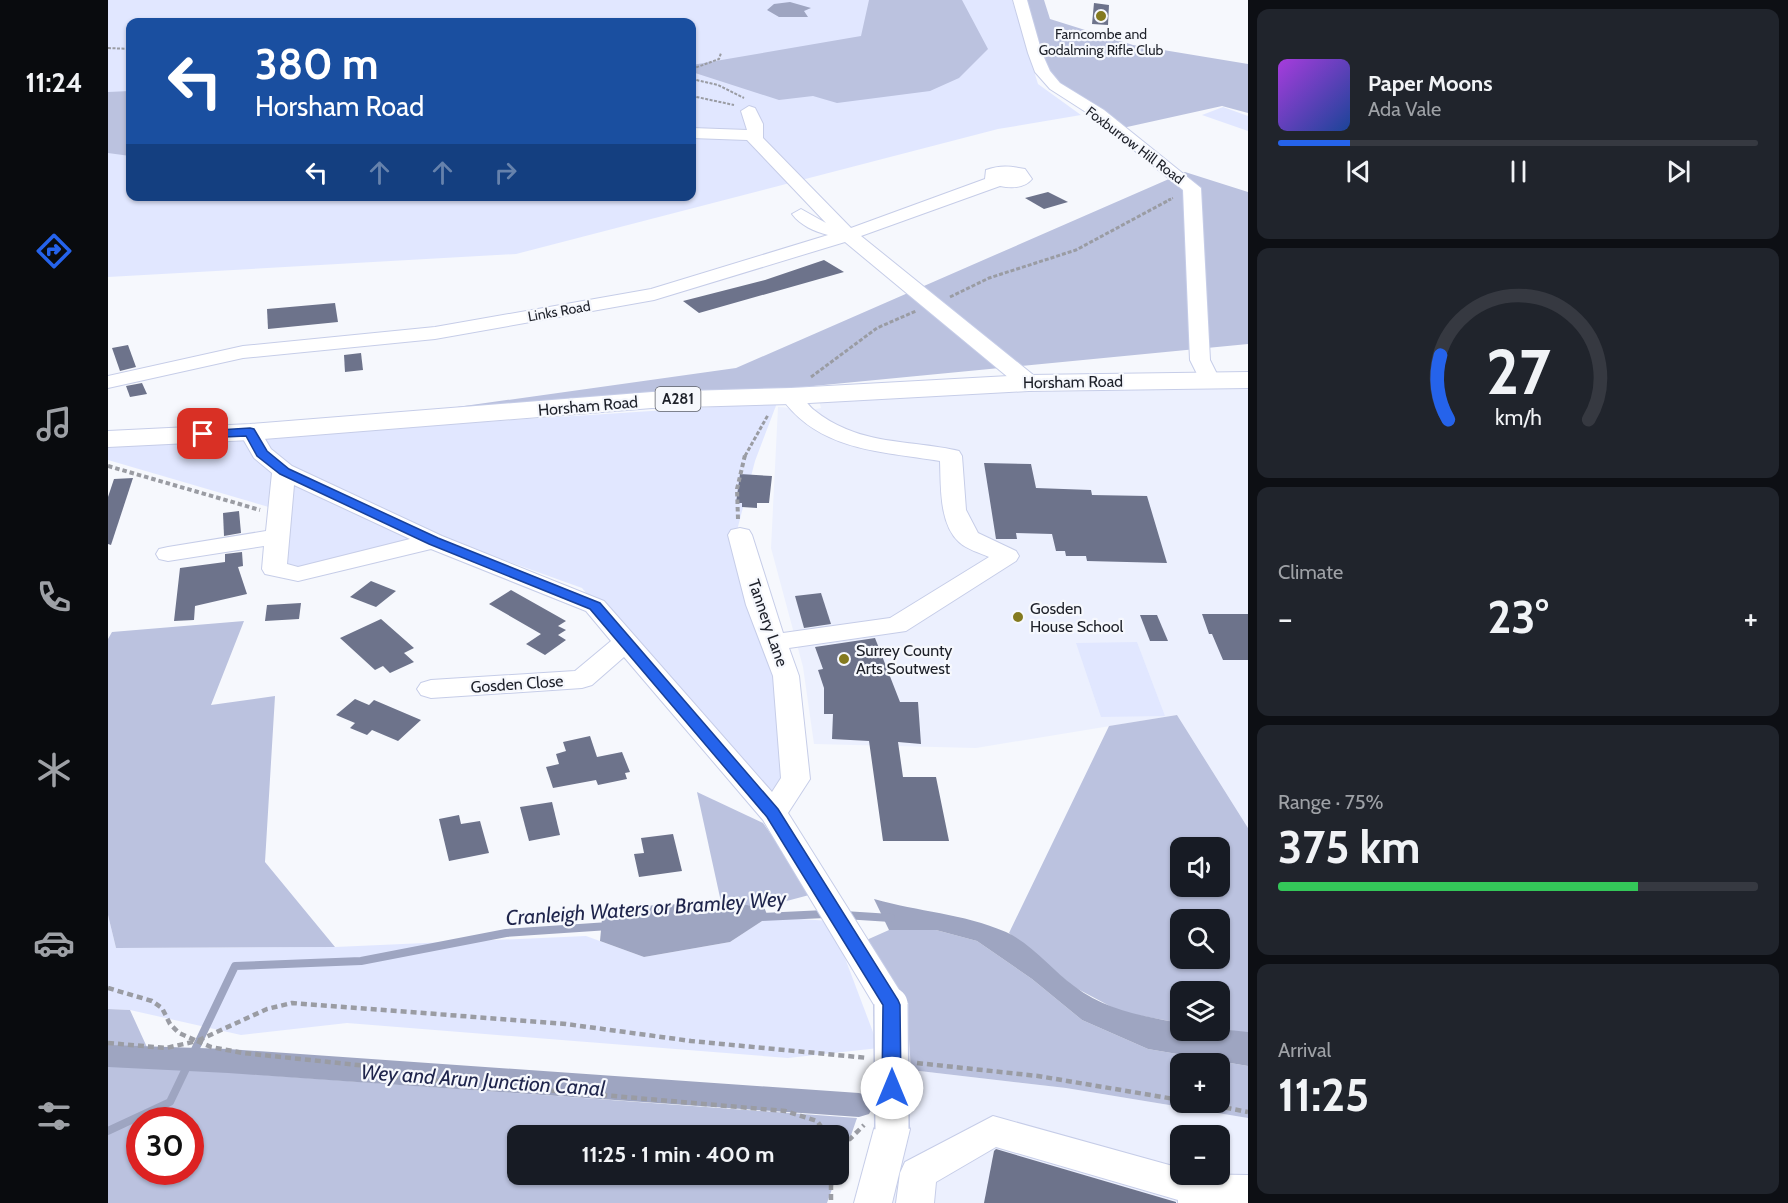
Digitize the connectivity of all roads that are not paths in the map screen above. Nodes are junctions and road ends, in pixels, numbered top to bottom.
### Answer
1 (1020, 0) edge
2 (750, 112) road end
3 (696, 133) edge
4 (755, 135) junction
5 (996, 181) dead end
6 (801, 214) dead end
7 (848, 235) junction
8 (1209, 380) junction
9 (1248, 380) edge
10 (108, 382) edge
11 (1029, 383) junction
12 (786, 396) junction
13 (250, 432) junction
14 (108, 439) edge
15 (284, 471) junction
16 (278, 526) junction
17 (740, 535) road end
18 (434, 541) junction
19 (168, 554) dead end
20 (626, 641) junction
21 (773, 642) junction
22 (431, 689) dead end
23 (773, 813) junction
24 (1248, 1191) edge
25 (1195, 1196) edge
26 (873, 1203) edge
27 (915, 1203) edge

1 - 8 street, Foxburrow Hill Road
2 - 4 street
3 - 4 street
4 - 7 street
5 - 7 street, Links Road
6 - 7 street
7 - 10 street, Links Road
7 - 11 street
8 - 9 main road, Horsham Road / A281
8 - 11 main road, Horsham Road / A281
11 - 12 main road, Horsham Road / A281
12 - 13 main road, Horsham Road / A281
12 - 21 street
13 - 14 main road, Horsham Road / A281
13 - 15 street
15 - 16 street
15 - 18 street
16 - 18 street
16 - 19 street
17 - 21 street, Tannery Lane
18 - 20 street
20 - 22 street, Gosden Close
20 - 23 street
21 - 23 street, Tannery Lane
23 - 26 street, bridge
24 - 25 street
25 - 27 street

